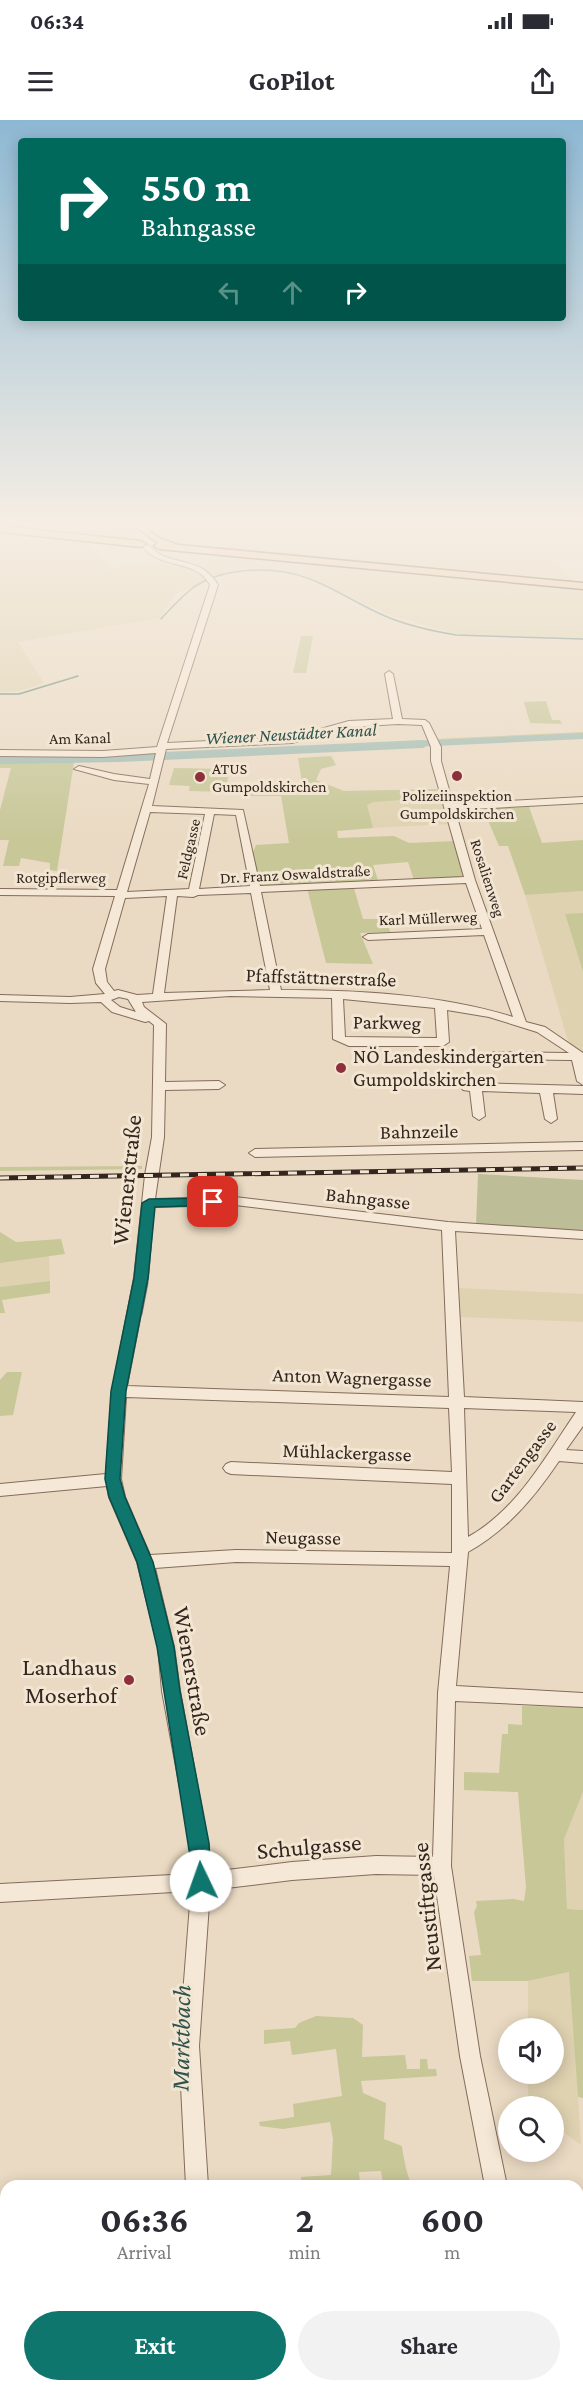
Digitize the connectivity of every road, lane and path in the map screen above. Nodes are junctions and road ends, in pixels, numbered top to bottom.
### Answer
1 (199, 628) edge
2 (389, 674) dead end
3 (398, 721) junction
4 (434, 743) joint
5 (0, 753) edge
6 (160, 753) junction
7 (80, 769) dead end
8 (154, 782) junction
9 (583, 800) edge
10 (449, 807) junction
11 (146, 809) junction
12 (210, 811) junction
13 (470, 880) junction
14 (256, 891) junction
15 (0, 892) edge
16 (121, 894) junction
17 (193, 894) junction
18 (172, 895) junction
19 (489, 932) junction
20 (368, 937) dead end
21 (276, 993) junction
22 (337, 994) junction
23 (155, 997) junction
24 (0, 998) edge
25 (108, 999) junction
26 (441, 1005) junction
27 (135, 1006) junction
28 (521, 1023) junction
29 (491, 1056) dead end
30 (580, 1058) edge
31 (583, 1081) edge
32 (219, 1085) dead end
33 (160, 1086) junction
34 (546, 1090) junction
35 (583, 1090) edge
36 (479, 1116) dead end
37 (551, 1119) dead end
38 (583, 1146) edge
39 (255, 1153) dead end
40 (149, 1203) junction
41 (448, 1226) junction
42 (583, 1235) edge
43 (122, 1391) junction
44 (456, 1401) junction
45 (583, 1407) edge
46 (583, 1414) edge
47 (554, 1455) junction
48 (583, 1457) edge
49 (231, 1468) dead end
50 (460, 1478) junction
51 (113, 1479) junction
52 (0, 1490) edge
53 (460, 1554) junction
54 (145, 1562) junction
55 (447, 1693) junction
56 (583, 1700) edge
57 (442, 1866) junction
58 (201, 1881) junction
59 (0, 1893) edge
60 (197, 2180) edge
61 (495, 2180) edge

1 - 6 street
2 - 3 street
3 - 4 street, Am Kanal
3 - 6 street, Am Kanal
4 - 10 street, Rosalienweg
5 - 6 street, Am Kanal
6 - 8 street
7 - 8 street
8 - 11 street
9 - 10 street
10 - 13 street, Rosalienweg
11 - 12 street
11 - 16 street
12 - 14 street
12 - 17 street, Feldgasse
13 - 14 street, Dr. Franz Oswaldstraße
13 - 19 street, Rosalienweg
14 - 17 street, Dr. Franz Oswaldstraße
14 - 21 street
15 - 16 street, Rotgipflerweg
16 - 18 street, Dr. Franz Oswaldstraße
16 - 25 street
17 - 18 street, Dr. Franz Oswaldstraße
18 - 23 street
19 - 20 street, Karl Müllerweg
19 - 28 street, Rosalienweg
21 - 22 street, Pfaffstättnerstraße
21 - 23 street, Pfaffstättnerstraße
22 - 26 street, Pfaffstättnerstraße
22 - 26 street, Parkweg
23 - 27 street, Pfaffstättnerstraße
24 - 25 street
25 - 27 street, Wienerstraße
25 - 27 street, Wienerstraße
26 - 28 street, Pfaffstättnerstraße
27 - 33 street, Wienerstraße
28 - 30 street, Pfaffstättnerstraße
29 - 30 street
30 - 31 street
32 - 33 street
33 - 40 street, Wienerstraße
34 - 35 street
34 - 36 street
34 - 37 street
38 - 39 street, Bahnzeile
40 - 41 street, Bahngasse
40 - 43 street, Wienerstraße
41 - 42 street, Bahngasse
41 - 44 street, Neustiftgasse
43 - 44 street, Anton Wagnergasse
43 - 51 street, Wienerstraße
44 - 45 street, Anton Wagnergasse
44 - 50 street, Neustiftgasse
46 - 47 street, Gartengasse
47 - 48 street
47 - 53 street, Gartengasse
49 - 50 street, Mühlackergasse
50 - 53 street, Neustiftgasse
51 - 52 street
51 - 54 street, Wienerstraße
53 - 54 street, Neugasse
53 - 55 street, Neustiftgasse
54 - 58 street, Wienerstraße
55 - 56 street
55 - 57 street, Neustiftgasse
57 - 58 street, Schulgasse
57 - 61 street, Neustiftgasse
58 - 59 street, Schulgasse
58 - 60 street, Wienerstraße

